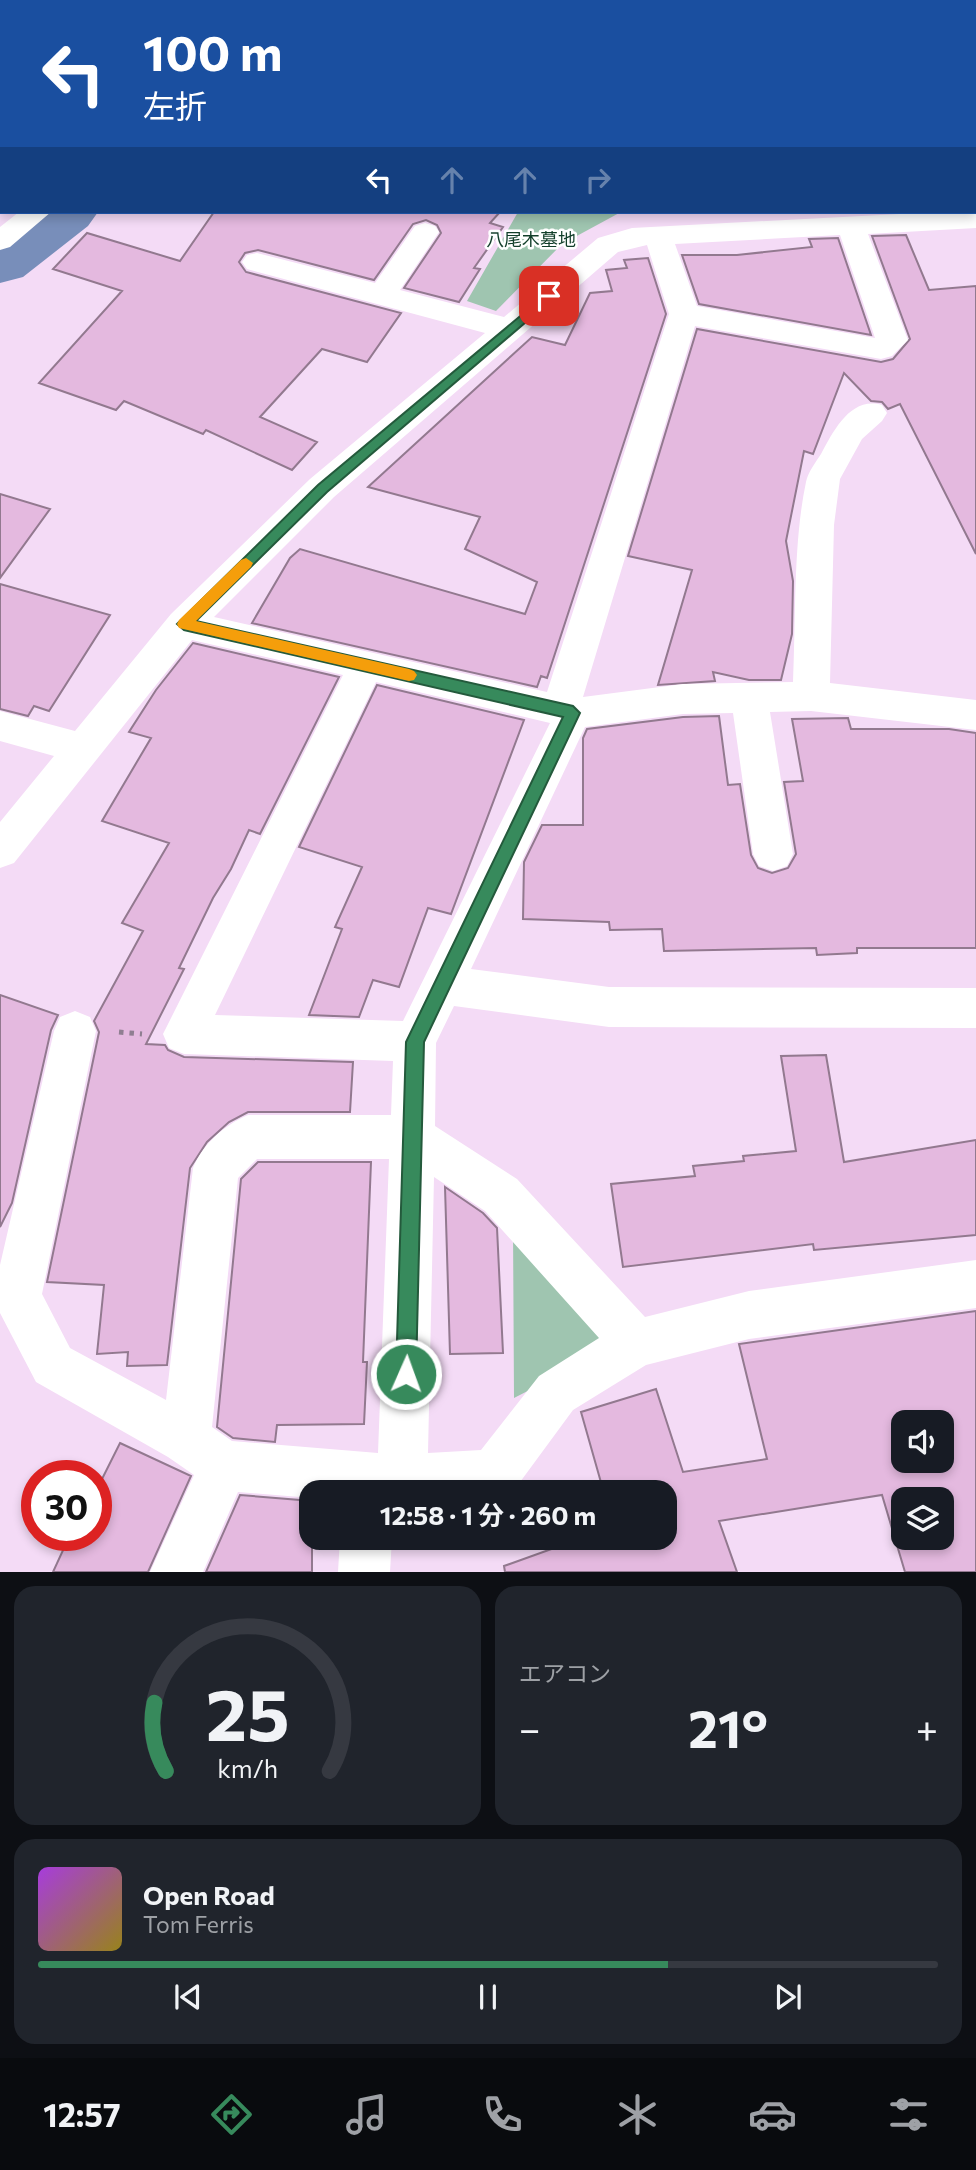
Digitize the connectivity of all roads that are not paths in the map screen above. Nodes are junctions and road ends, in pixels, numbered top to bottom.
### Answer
1 (34, 214) edge
2 (976, 219) edge
3 (850, 226) junction
4 (425, 232) dead end
5 (658, 235) junction
6 (0, 241) edge
7 (257, 262) dead end
8 (382, 295) junction
9 (684, 314) junction
10 (510, 329) junction
11 (871, 413) dead end
12 (184, 624) junction
13 (366, 666) junction
14 (811, 696) junction
15 (749, 697) junction
16 (566, 711) junction
17 (976, 715) edge
18 (0, 726) edge
19 (83, 749) junction
20 (0, 851) edge
21 (773, 854) dead end
22 (443, 985) junction
23 (976, 1007) edge
24 (75, 1031) road end
25 (415, 1042) junction
26 (413, 1137) junction
27 (976, 1284) edge
28 (9, 1292) edge
29 (636, 1343) junction
30 (205, 1453) junction
31 (363, 1480) edge
32 (381, 1480) edge
33 (423, 1480) edge
34 (365, 1550) edge
35 (176, 1572) edge
36 (364, 1572) edge

1 - 6 street
2 - 3 street
3 - 5 street
3 - 9 street
4 - 8 street
5 - 9 street
5 - 10 street
7 - 8 street
8 - 10 street
9 - 16 street
10 - 12 street
11 - 14 street
12 - 13 street
12 - 19 street
13 - 16 street
13 - 25 street
14 - 15 street
14 - 17 street
15 - 16 street
15 - 21 street
16 - 22 street
18 - 19 street
19 - 20 street
22 - 23 street
22 - 25 street
24 - 28 street
25 - 26 street
26 - 29 street
26 - 30 street
26 - 32 street
27 - 29 street
28 - 30 street
29 - 33 street
30 - 31 street
30 - 35 street
34 - 36 street

